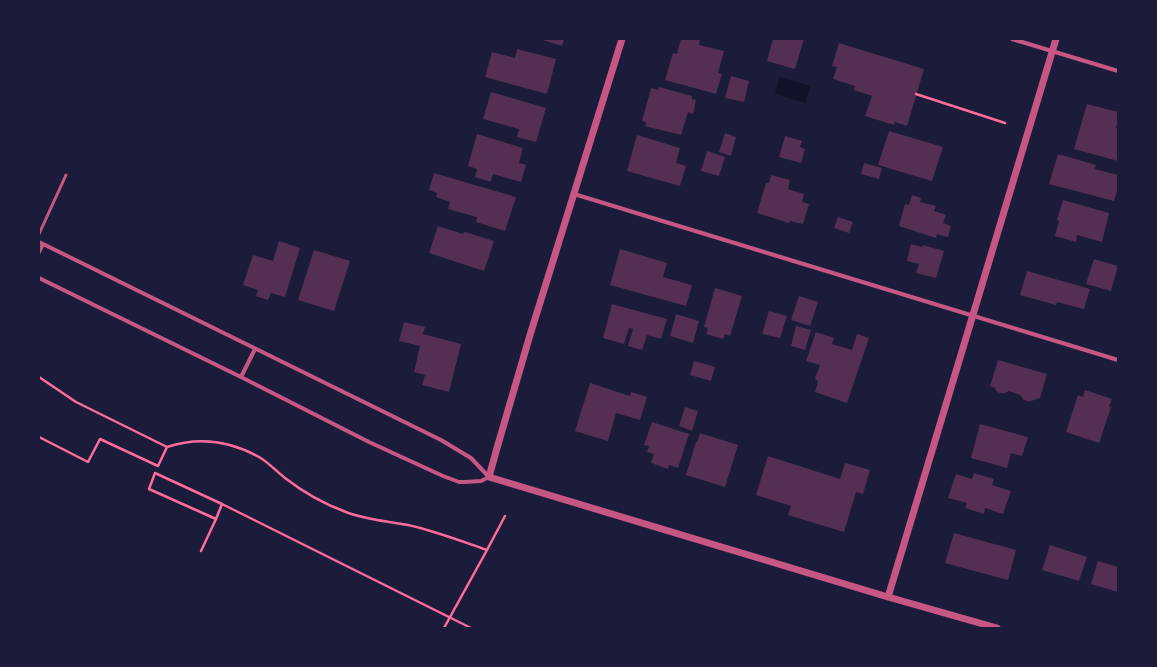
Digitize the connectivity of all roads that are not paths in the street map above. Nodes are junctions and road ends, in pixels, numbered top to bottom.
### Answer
1 (622, 39) edge
2 (1012, 39) edge
3 (1056, 39) edge
4 (1053, 51) junction
5 (1118, 71) edge
6 (66, 175) dead end
7 (574, 194) junction
8 (39, 234) edge
9 (41, 243) edge
10 (39, 252) edge
11 (39, 278) edge
12 (973, 315) junction
13 (255, 349) junction
14 (1118, 360) edge
15 (241, 377) junction
16 (489, 478) junction
17 (888, 597) junction
18 (997, 628) edge

1 - 7 street
2 - 4 street
3 - 4 street
4 - 5 street
4 - 12 street
6 - 8 lane
7 - 12 street
7 - 16 street
9 - 10 street
9 - 13 street
11 - 15 street
12 - 14 street
12 - 17 street
13 - 15 street
13 - 16 street
15 - 16 street
16 - 17 street
17 - 18 street

